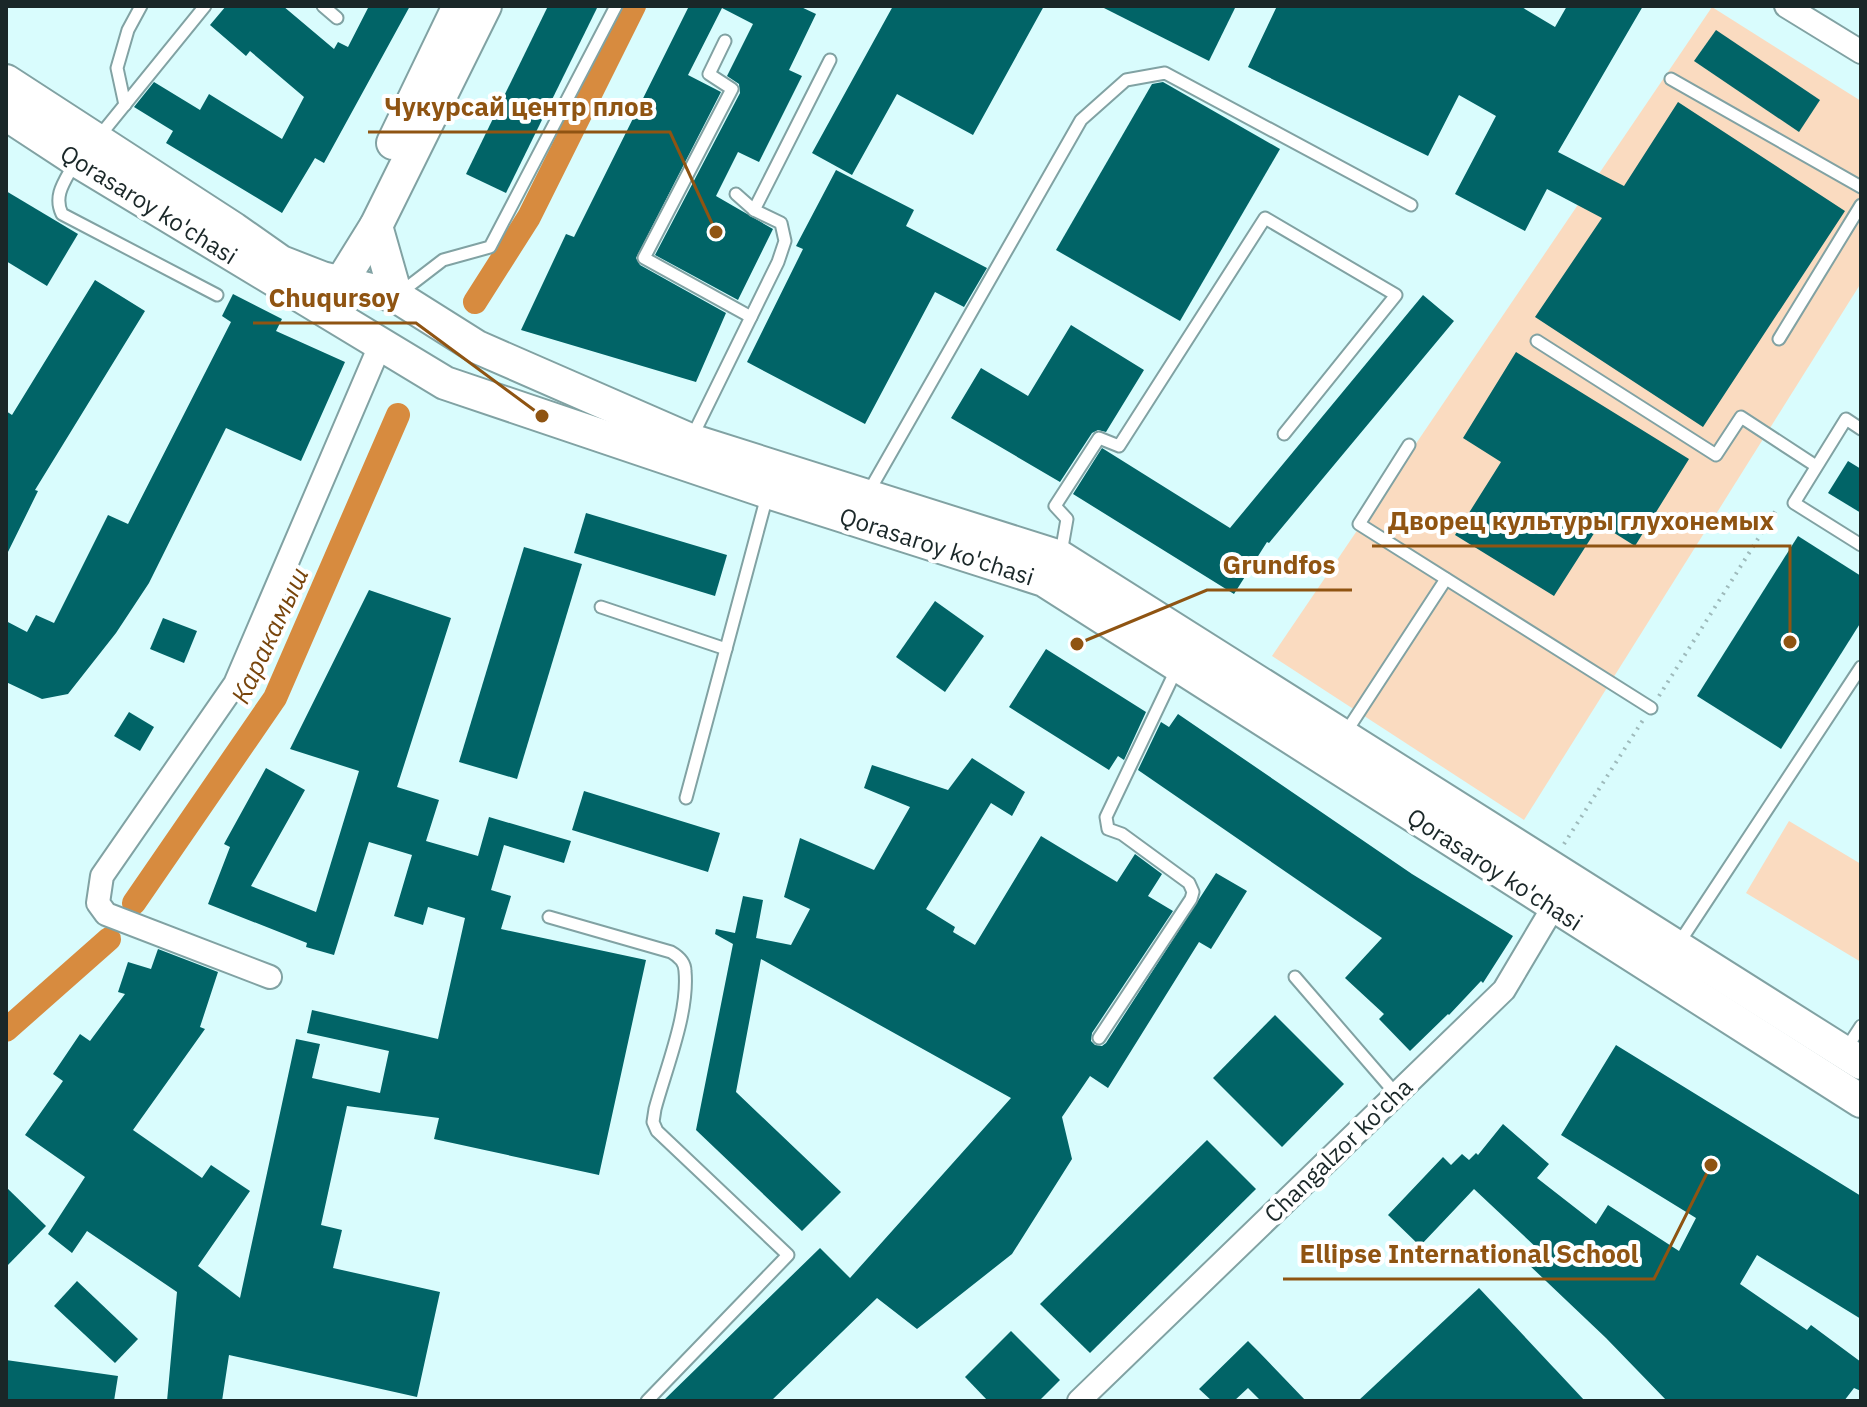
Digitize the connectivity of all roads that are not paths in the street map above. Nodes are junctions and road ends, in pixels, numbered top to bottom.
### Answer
1 (141, 6) edge
2 (205, 6) edge
3 (323, 6) edge
4 (459, 6) edge
5 (485, 6) edge
6 (616, 6) edge
7 (1786, 6) edge
8 (337, 18) dead end
9 (725, 41) dead end
10 (1861, 52) edge
11 (830, 60) dead end
12 (1671, 79) dead end
13 (6, 81) edge
14 (125, 105) junction
15 (6, 114) edge
16 (86, 150) junction
17 (1861, 187) edge
18 (736, 194) dead end
19 (1411, 205) dead end
20 (1861, 205) edge
21 (754, 210) junction
22 (376, 226) junction
23 (324, 293) junction
24 (217, 295) dead end
25 (396, 296) junction
26 (751, 317) junction
27 (1779, 339) dead end
28 (1537, 341) dead end
29 (389, 348) junction
30 (1861, 429) edge
31 (1284, 434) dead end
32 (690, 440) junction
33 (1409, 445) dead end
34 (1816, 466) junction
35 (768, 492) junction
36 (862, 508) junction
37 (1861, 545) edge
38 (1060, 557) junction
39 (1446, 579) junction
40 (601, 607) dead end
41 (726, 649) junction
42 (1178, 665) junction
43 (1861, 667) edge
44 (1651, 708) road end
45 (1343, 736) junction
46 (686, 798) dead end
47 (1560, 873) junction
48 (1553, 906) junction
49 (549, 917) dead end
50 (1668, 960) junction
51 (270, 977) dead end
52 (1295, 977) dead end
53 (1099, 1038) dead end
54 (1855, 1047) edge
55 (1396, 1094) junction
56 (1861, 1101) edge
57 (647, 1401) edge
58 (1079, 1401) edge

1 - 14 lane
2 - 14 lane
3 - 8 lane
4 - 23 main road
5 - 22 main road
6 - 25 lane
7 - 10 street
9 - 26 lane
11 - 21 lane
12 - 17 lane
13 - 16 main road, Qorasaroy ko'chasi
14 - 16 lane
15 - 16 main road, Qorasaroy ko'chasi
16 - 23 main road, Qorasaroy ko'chasi
16 - 24 lane
18 - 21 lane
19 - 36 lane
20 - 27 lane
21 - 26 lane
22 - 23 main road
22 - 25 main road
23 - 25 main road, Qorasaroy ko'chasi
23 - 29 main road, Qorasaroy ko'chasi
25 - 32 main road, Qorasaroy ko'chasi
26 - 32 lane
28 - 34 lane
29 - 35 main road, Qorasaroy ko'chasi
29 - 51 street
30 - 34 lane
31 - 38 lane
32 - 36 main road, Qorasaroy ko'chasi
33 - 39 lane
34 - 37 lane
35 - 36 main road, Qorasaroy ko'chasi
35 - 41 lane
36 - 38 main road, Qorasaroy ko'chasi
36 - 42 main road, Qorasaroy ko'chasi
38 - 45 main road, Qorasaroy ko'chasi
39 - 44 lane
39 - 45 lane
40 - 41 lane
41 - 46 lane
42 - 48 main road, Qorasaroy ko'chasi
42 - 53 lane
43 - 50 lane
45 - 47 main road, Qorasaroy ko'chasi
47 - 48 street, Changalzor ko'cha
47 - 50 main road, Qorasaroy ko'chasi
48 - 50 main road, Qorasaroy ko'chasi
48 - 55 street, Changalzor ko'cha
49 - 57 lane
50 - 54 main road, Qorasaroy ko'chasi
50 - 56 main road, Qorasaroy ko'chasi
52 - 55 lane
55 - 58 street, Changalzor ko'cha

